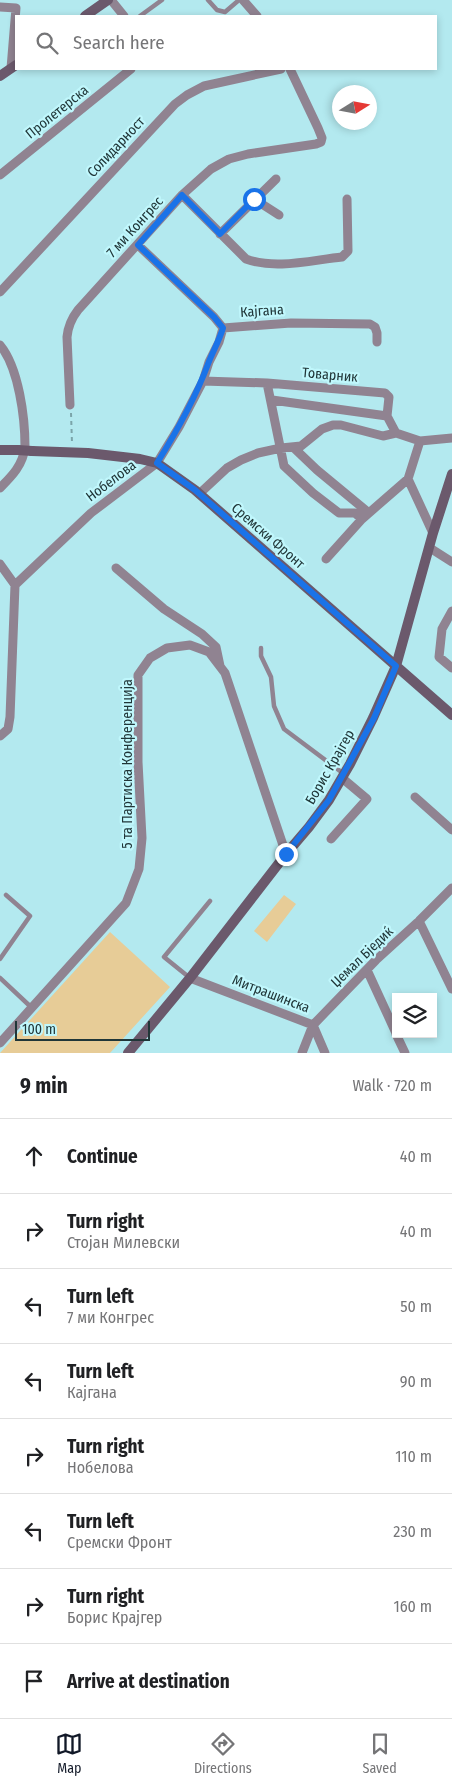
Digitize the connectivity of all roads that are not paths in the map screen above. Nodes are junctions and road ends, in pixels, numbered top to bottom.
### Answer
1 (110, 0) edge
2 (162, 0) edge
3 (208, 0) edge
4 (239, 0) edge
5 (244, 0) edge
6 (0, 7) edge
7 (16, 15) edge
8 (87, 15) edge
9 (123, 15) edge
10 (141, 15) edge
11 (256, 15) edge
12 (15, 38) edge
13 (14, 67) edge
14 (130, 70) edge
15 (276, 70) edge
16 (290, 70) edge
17 (0, 76) edge
18 (0, 175) edge
19 (276, 179) dead end
20 (182, 195) junction
21 (254, 199) junction
22 (347, 199) dead end
23 (280, 215) dead end
24 (220, 234) junction
25 (138, 245) junction
26 (0, 292) edge
27 (223, 328) junction
28 (377, 342) dead end
29 (0, 345) edge
30 (203, 381) junction
31 (268, 383) junction
32 (272, 400) junction
33 (70, 405) road end
34 (387, 416) junction
35 (396, 433) junction
36 (452, 438) edge
37 (416, 439) junction
38 (281, 448) junction
39 (294, 448) junction
40 (0, 450) edge
41 (157, 463) junction
42 (452, 474) edge
43 (408, 479) junction
44 (0, 488) edge
45 (199, 494) junction
46 (365, 516) junction
47 (433, 533) junction
48 (430, 548) junction
49 (326, 560) dead end
50 (452, 562) edge
51 (0, 564) edge
52 (116, 568) dead end
53 (15, 585) junction
54 (452, 611) edge
55 (261, 648) dead end
56 (396, 666) junction
57 (220, 667) junction
58 (452, 668) edge
59 (452, 715) edge
60 (0, 736) edge
61 (343, 776) junction
62 (415, 797) dead end
63 (452, 830) edge
64 (330, 839) dead end
65 (286, 854) junction
66 (452, 888) edge
67 (6, 894) dead end
68 (210, 901) dead end
69 (419, 921) junction
70 (0, 959) edge
71 (367, 970) junction
72 (0, 978) edge
73 (190, 978) junction
74 (452, 990) edge
75 (32, 1008) junction
76 (313, 1025) junction
77 (392, 1025) edge
78 (398, 1038) edge
79 (0, 1042) edge
80 (128, 1053) edge
81 (302, 1053) edge
82 (325, 1053) edge
83 (404, 1053) edge

1 - 8 street
1 - 9 street
2 - 10 lane
3 - 4 lane
5 - 11 street
6 - 7 street
12 - 13 street
13 - 17 street
14 - 18 street, Пролетерска
15 - 26 street, Солидарност
16 - 20 street, 7 ми Конгрес
19 - 21 street
20 - 24 street
20 - 25 street, 7 ми Конгрес
21 - 23 street
21 - 24 street
22 - 24 street
25 - 27 street, Кајгана
25 - 33 street, 7 ми Конгрес
27 - 28 street, Кајгана
27 - 30 street, Нобелова
29 - 44 street
30 - 31 street, Товарник
30 - 41 street, Нобелова
31 - 32 street
31 - 34 street, Товарник
32 - 34 street
32 - 38 street
34 - 35 street, Товарник
35 - 37 street
35 - 39 street
36 - 37 street
37 - 43 street
38 - 39 street
38 - 45 street
38 - 46 street
39 - 46 street
40 - 41 street, Сремски Фронт, bridge
41 - 45 street, Сремски Фронт
41 - 53 street, Нобелова
42 - 47 street, Борис Крајгер
43 - 46 street
43 - 47 street
45 - 56 street, Сремски Фронт
46 - 49 street
47 - 48 street, Борис Крајгер
48 - 50 street
48 - 56 street, Борис Крајгер
51 - 53 street
52 - 57 street
53 - 60 street
54 - 58 street
55 - 61 lane
56 - 59 street, Сремски Фронт
56 - 61 street, Борис Крајгер
57 - 65 street, 5 та Партиска Конференција
57 - 75 street, 5 та Партиска Конференција
61 - 64 street
61 - 65 street, Борис Крајгер
62 - 63 street
65 - 73 street, Борис Крајгер
66 - 69 street, Џемал Бједиќ
67 - 70 lane
68 - 73 lane
69 - 71 street, Џемал Бједиќ
69 - 74 street
71 - 76 street, Џемал Бједиќ
71 - 77 street
72 - 75 lane
73 - 76 street, Митрашинска
73 - 80 street, Борис Крајгер
75 - 79 street, 5 та Партиска Конференција
76 - 81 street, Џемал Бједиќ
76 - 82 street, Митрашинска
78 - 83 street

